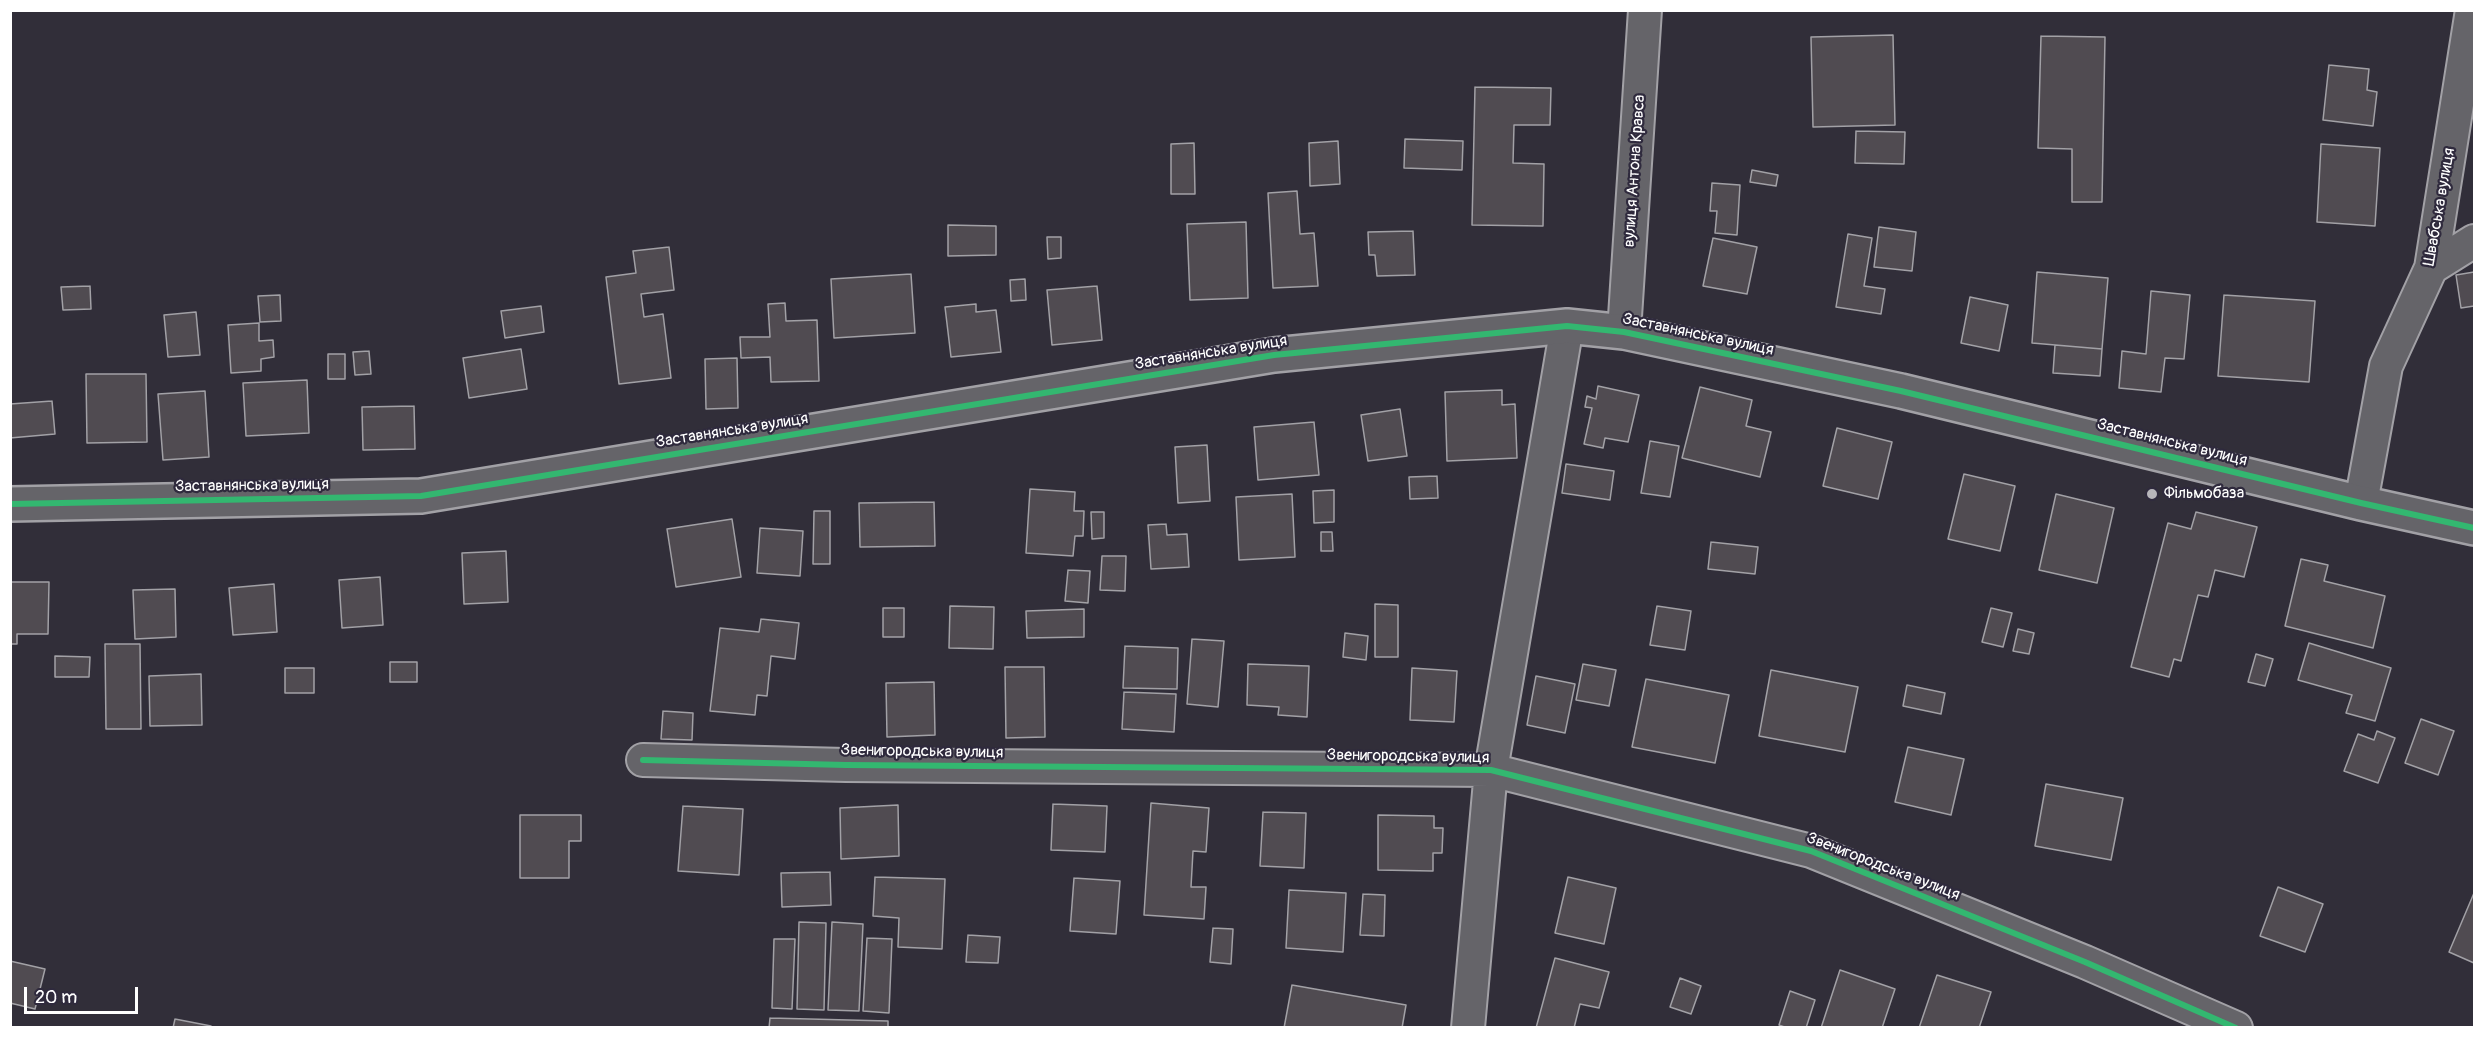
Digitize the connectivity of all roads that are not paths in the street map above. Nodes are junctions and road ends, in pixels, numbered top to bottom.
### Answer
1 (1645, 10) edge
2 (2472, 10) edge
3 (2475, 241) edge
4 (2431, 268) junction
5 (1567, 326) junction
6 (1624, 332) junction
7 (2361, 502) junction
8 (10, 504) edge
9 (2475, 528) edge
10 (643, 760) dead end
11 (1491, 770) junction
12 (1468, 1028) edge
13 (2236, 1028) edge

1 - 6 street, вулиця Антона Кравса
2 - 4 street, Швабська вулиця
3 - 4 street
4 - 7 street, Швабська вулиця
5 - 6 street, Заставнянська вулиця
5 - 8 street, Заставнянська вулиця
5 - 11 street
6 - 7 street, Заставнянська вулиця
7 - 9 street, Заставнянська вулиця
10 - 11 street, Звенигородська вулиця
11 - 12 street
11 - 13 street, Звенигородська вулиця

